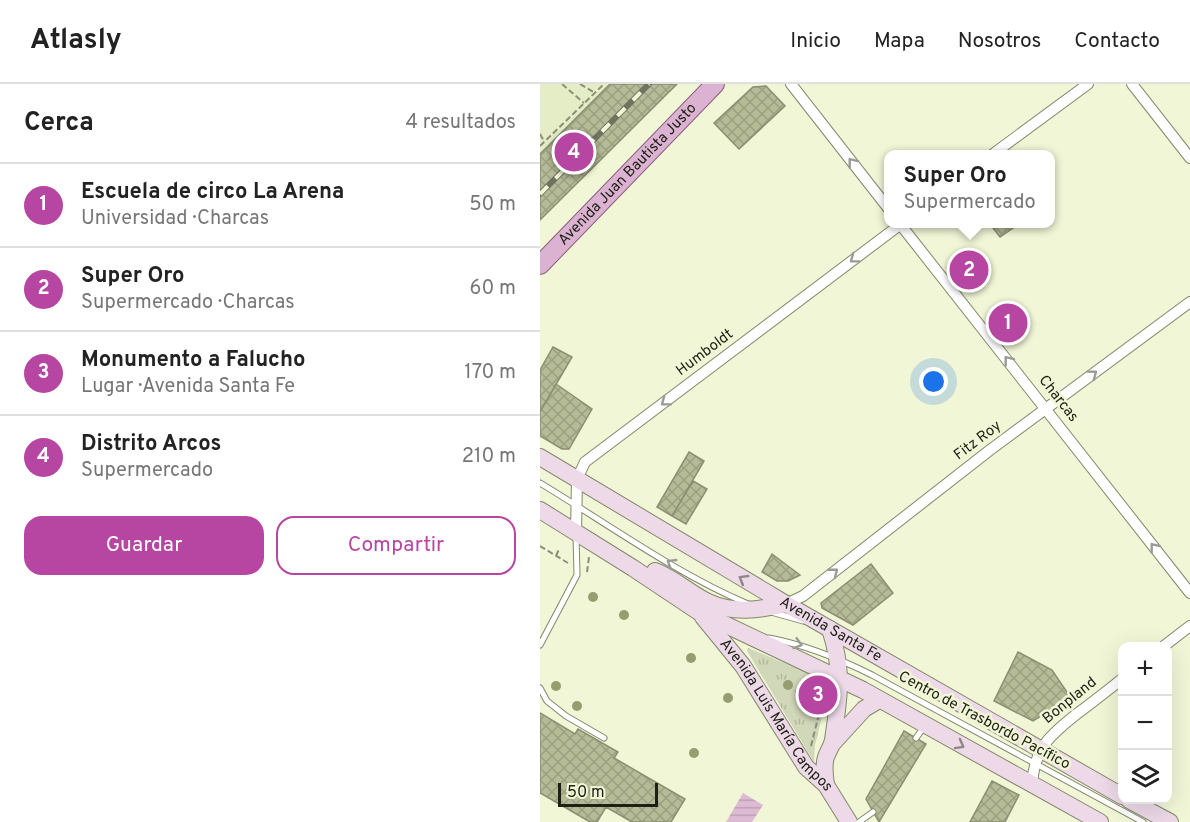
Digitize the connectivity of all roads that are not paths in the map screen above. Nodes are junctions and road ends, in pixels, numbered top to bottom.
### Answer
1 (715, 84) edge
2 (791, 84) edge
3 (1088, 84) edge
4 (1132, 84) edge
5 (998, 150) edge
6 (1190, 159) edge
7 (884, 203) edge
8 (896, 228) edge
9 (904, 228) edge
10 (540, 265) edge
11 (1190, 302) edge
12 (1047, 409) junction
13 (540, 457) edge
14 (577, 479) junction
15 (540, 483) edge
16 (577, 505) junction
17 (540, 510) edge
18 (576, 533) junction
19 (633, 568) junction
20 (1190, 593) edge
21 (786, 604) junction
22 (761, 609) junction
23 (699, 612) junction
24 (1190, 626) edge
25 (830, 630) junction
26 (740, 632) junction
27 (1169, 642) edge
28 (540, 645) edge
29 (838, 658) junction
30 (840, 680) junction
31 (1118, 682) edge
32 (540, 688) edge
33 (879, 700) junction
34 (604, 738) dead end
35 (832, 744) junction
36 (1038, 756) junction
37 (826, 785) junction
38 (1038, 788) junction
39 (1118, 794) edge
40 (1136, 804) edge
41 (873, 812) dead end
42 (849, 822) edge
43 (859, 822) edge
44 (1100, 822) edge
45 (1143, 822) edge
46 (1170, 822) edge

1 - 10 main road, Avenida Juan Bautista Justo
7 -> 2 street
3 - 5 street
4 - 6 street
8 -> 14 street, Humboldt
12 -> 9 street, Charcas
12 -> 11 street, Fitz Roy
20 -> 12 street, Charcas
21 -> 12 street, Fitz Roy
13 - 14 main road, Avenida Santa Fe
14 - 16 street
21 -> 14 main road, Avenida Santa Fe
15 - 16 lane
16 - 18 street
22 -> 16 lane
17 - 18 main road
18 - 19 main road
18 - 28 lane
19 - 22 main road
19 - 23 main road
21 - 22 main road
21 - 25 main road, Avenida Santa Fe
22 - 25 lane
23 - 26 main road
23 - 37 main road, Avenida Luis María Campos
24 - 27 street
25 - 29 main road
25 - 36 main road, Avenida Santa Fe
26 -> 29 lane, Centro de Trasbordo Pacífico
26 - 30 main road
29 - 30 main road
29 - 36 lane, Centro de Trasbordo Pacífico
30 - 33 main road
30 - 35 main road
31 - 36 street, Bonpland
32 - 34 lane
33 - 35 main road
33 -> 38 main road
35 - 37 main road
36 - 38 street
36 - 39 main road, Avenida Santa Fe
36 - 45 lane, Centro de Trasbordo Pacífico
37 - 42 main road, Avenida Luis María Campos
38 - 44 main road
40 - 46 main road
41 - 43 lane

